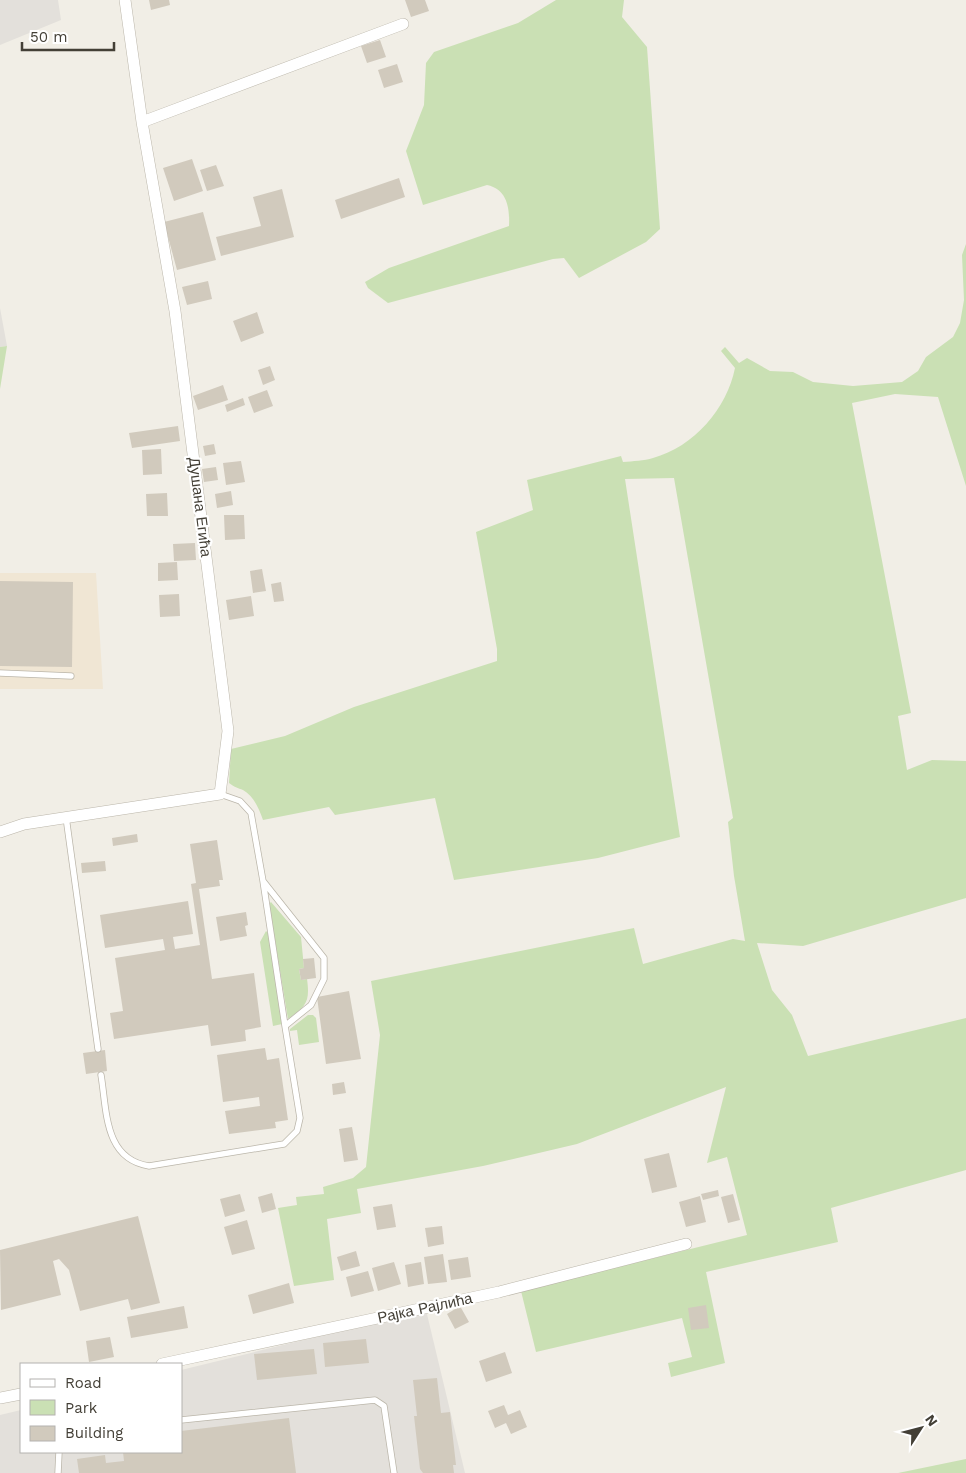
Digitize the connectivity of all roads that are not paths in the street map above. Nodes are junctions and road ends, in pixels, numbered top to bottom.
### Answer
1 (125, 0) edge
2 (403, 24) dead end
3 (142, 122) junction
4 (0, 673) edge
5 (71, 676) dead end
6 (220, 794) junction
7 (66, 817) junction
8 (0, 832) edge
9 (263, 881) junction
10 (285, 1026) junction
11 (98, 1049) dead end
12 (101, 1075) dead end
13 (686, 1244) dead end
14 (167, 1363) edge
15 (20, 1394) edge
16 (0, 1398) edge
17 (182, 1420) edge
18 (59, 1453) edge
19 (58, 1473) edge
20 (394, 1473) edge

1 - 3 street, Душана Егића
2 - 3 street
3 - 6 street, Душана Егића
4 - 5 lane
6 - 7 street
6 - 9 lane
7 - 8 street
7 - 11 lane
9 - 10 lane
9 - 10 lane
10 - 12 lane
13 - 14 street, Рајка Рајлића
15 - 16 street
17 - 20 lane
18 - 19 lane

